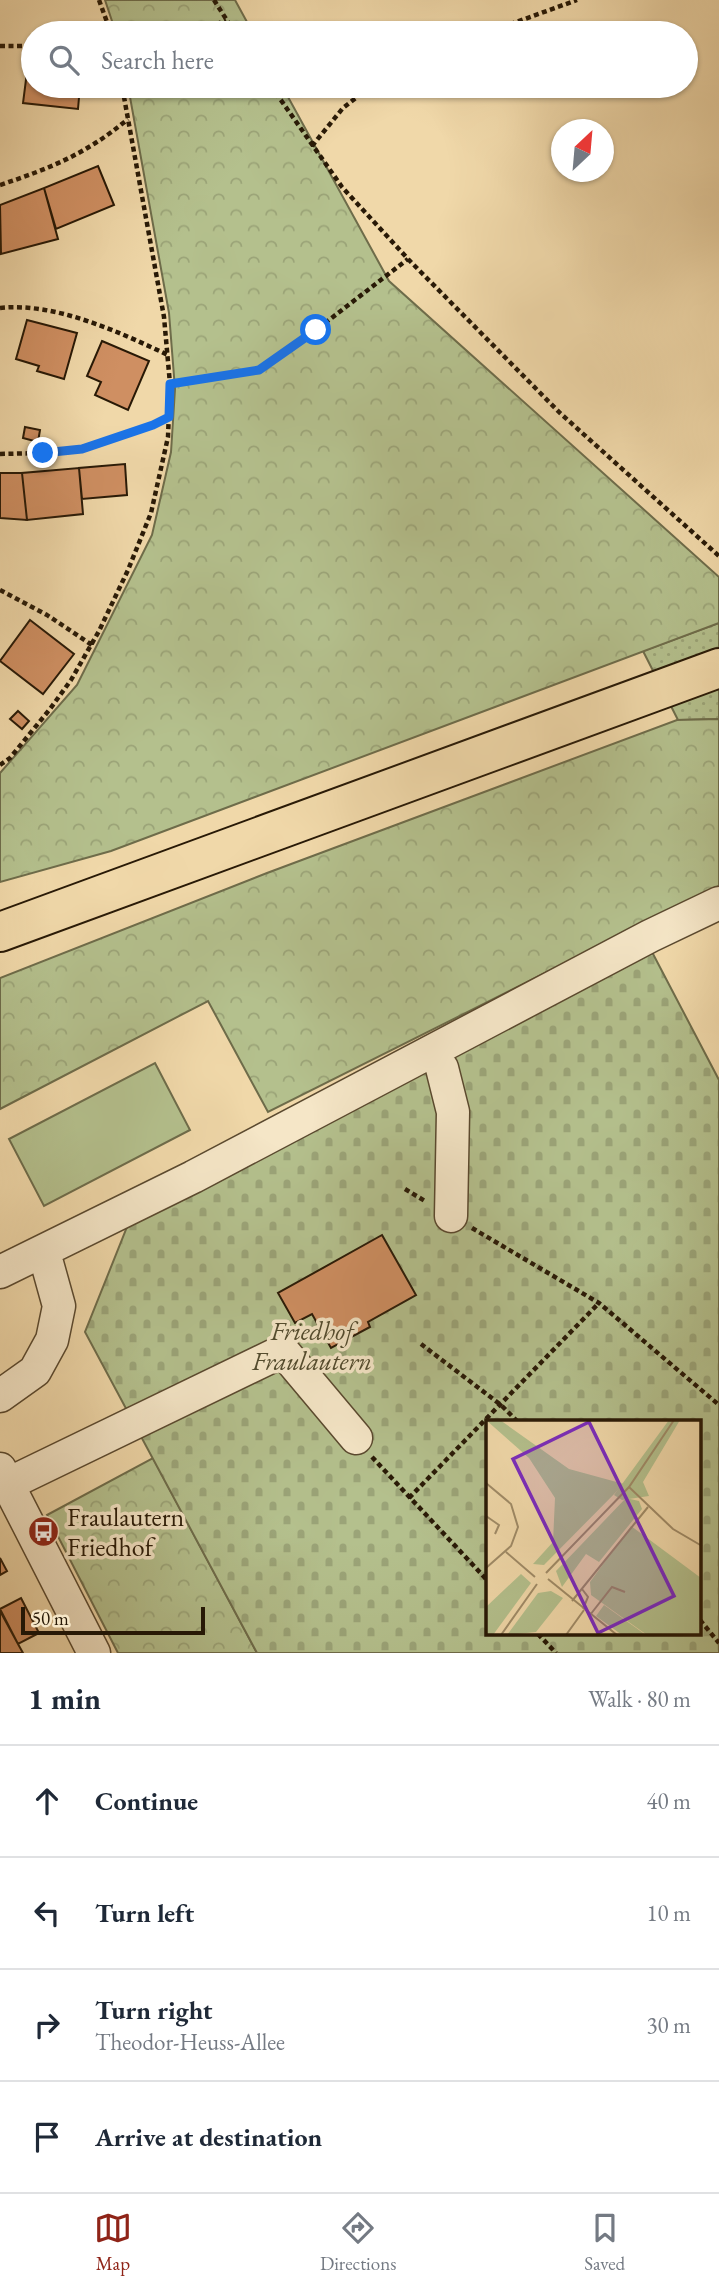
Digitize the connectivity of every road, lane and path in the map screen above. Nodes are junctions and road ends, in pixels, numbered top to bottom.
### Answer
1 (99, 0) edge
2 (214, 0) edge
3 (577, 0) edge
4 (226, 20) edge
5 (107, 21) edge
6 (519, 21) edge
7 (0, 46) edge
8 (21, 46) edge
9 (124, 98) edge
10 (279, 98) edge
11 (356, 98) edge
12 (128, 119) junction
13 (312, 146) junction
14 (0, 185) edge
15 (408, 259) junction
16 (0, 309) edge
17 (169, 355) junction
18 (170, 384) junction
19 (169, 417) junction
20 (0, 454) edge
21 (719, 556) edge
22 (0, 590) edge
23 (92, 645) junction
24 (719, 668) edge
25 (0, 765) edge
26 (719, 903) edge
27 (0, 932) edge
28 (442, 1068) dead end
29 (405, 1189) dead end
30 (451, 1216) junction
31 (44, 1252) junction
32 (0, 1272) edge
33 (599, 1303) junction
34 (421, 1344) dead end
35 (0, 1396) edge
36 (501, 1405) junction
37 (719, 1405) edge
38 (486, 1420) edge
39 (486, 1420) edge
40 (516, 1420) edge
41 (356, 1438) joint
42 (4, 1477) edge
43 (409, 1498) junction
44 (486, 1579) edge
45 (702, 1622) edge
46 (540, 1636) edge
47 (719, 1643) edge
48 (94, 1653) edge
49 (556, 1653) edge

1 - 5 path
2 - 4 path
3 - 6 path
7 - 8 path
9 - 12 path
10 - 13 path
11 - 13 path
12 - 14 path
12 - 17 path
13 - 15 path
15 - 18 path
15 - 21 path
16 - 17 path
17 - 18 path
18 - 19 path
19 - 20 path
19 - 23 path
22 - 23 path
23 - 25 path
24 - 27 main road
26 - 31 street
28 - 30 street
29 - 30 path
30 - 33 path
31 - 32 street
31 - 35 street
33 - 36 path
33 - 37 path
34 - 36 path
36 - 38 path
36 - 40 path
39 - 43 path
41 - 42 street
41 - 43 path
42 - 48 street
43 - 44 path
45 - 47 path
46 - 49 path

